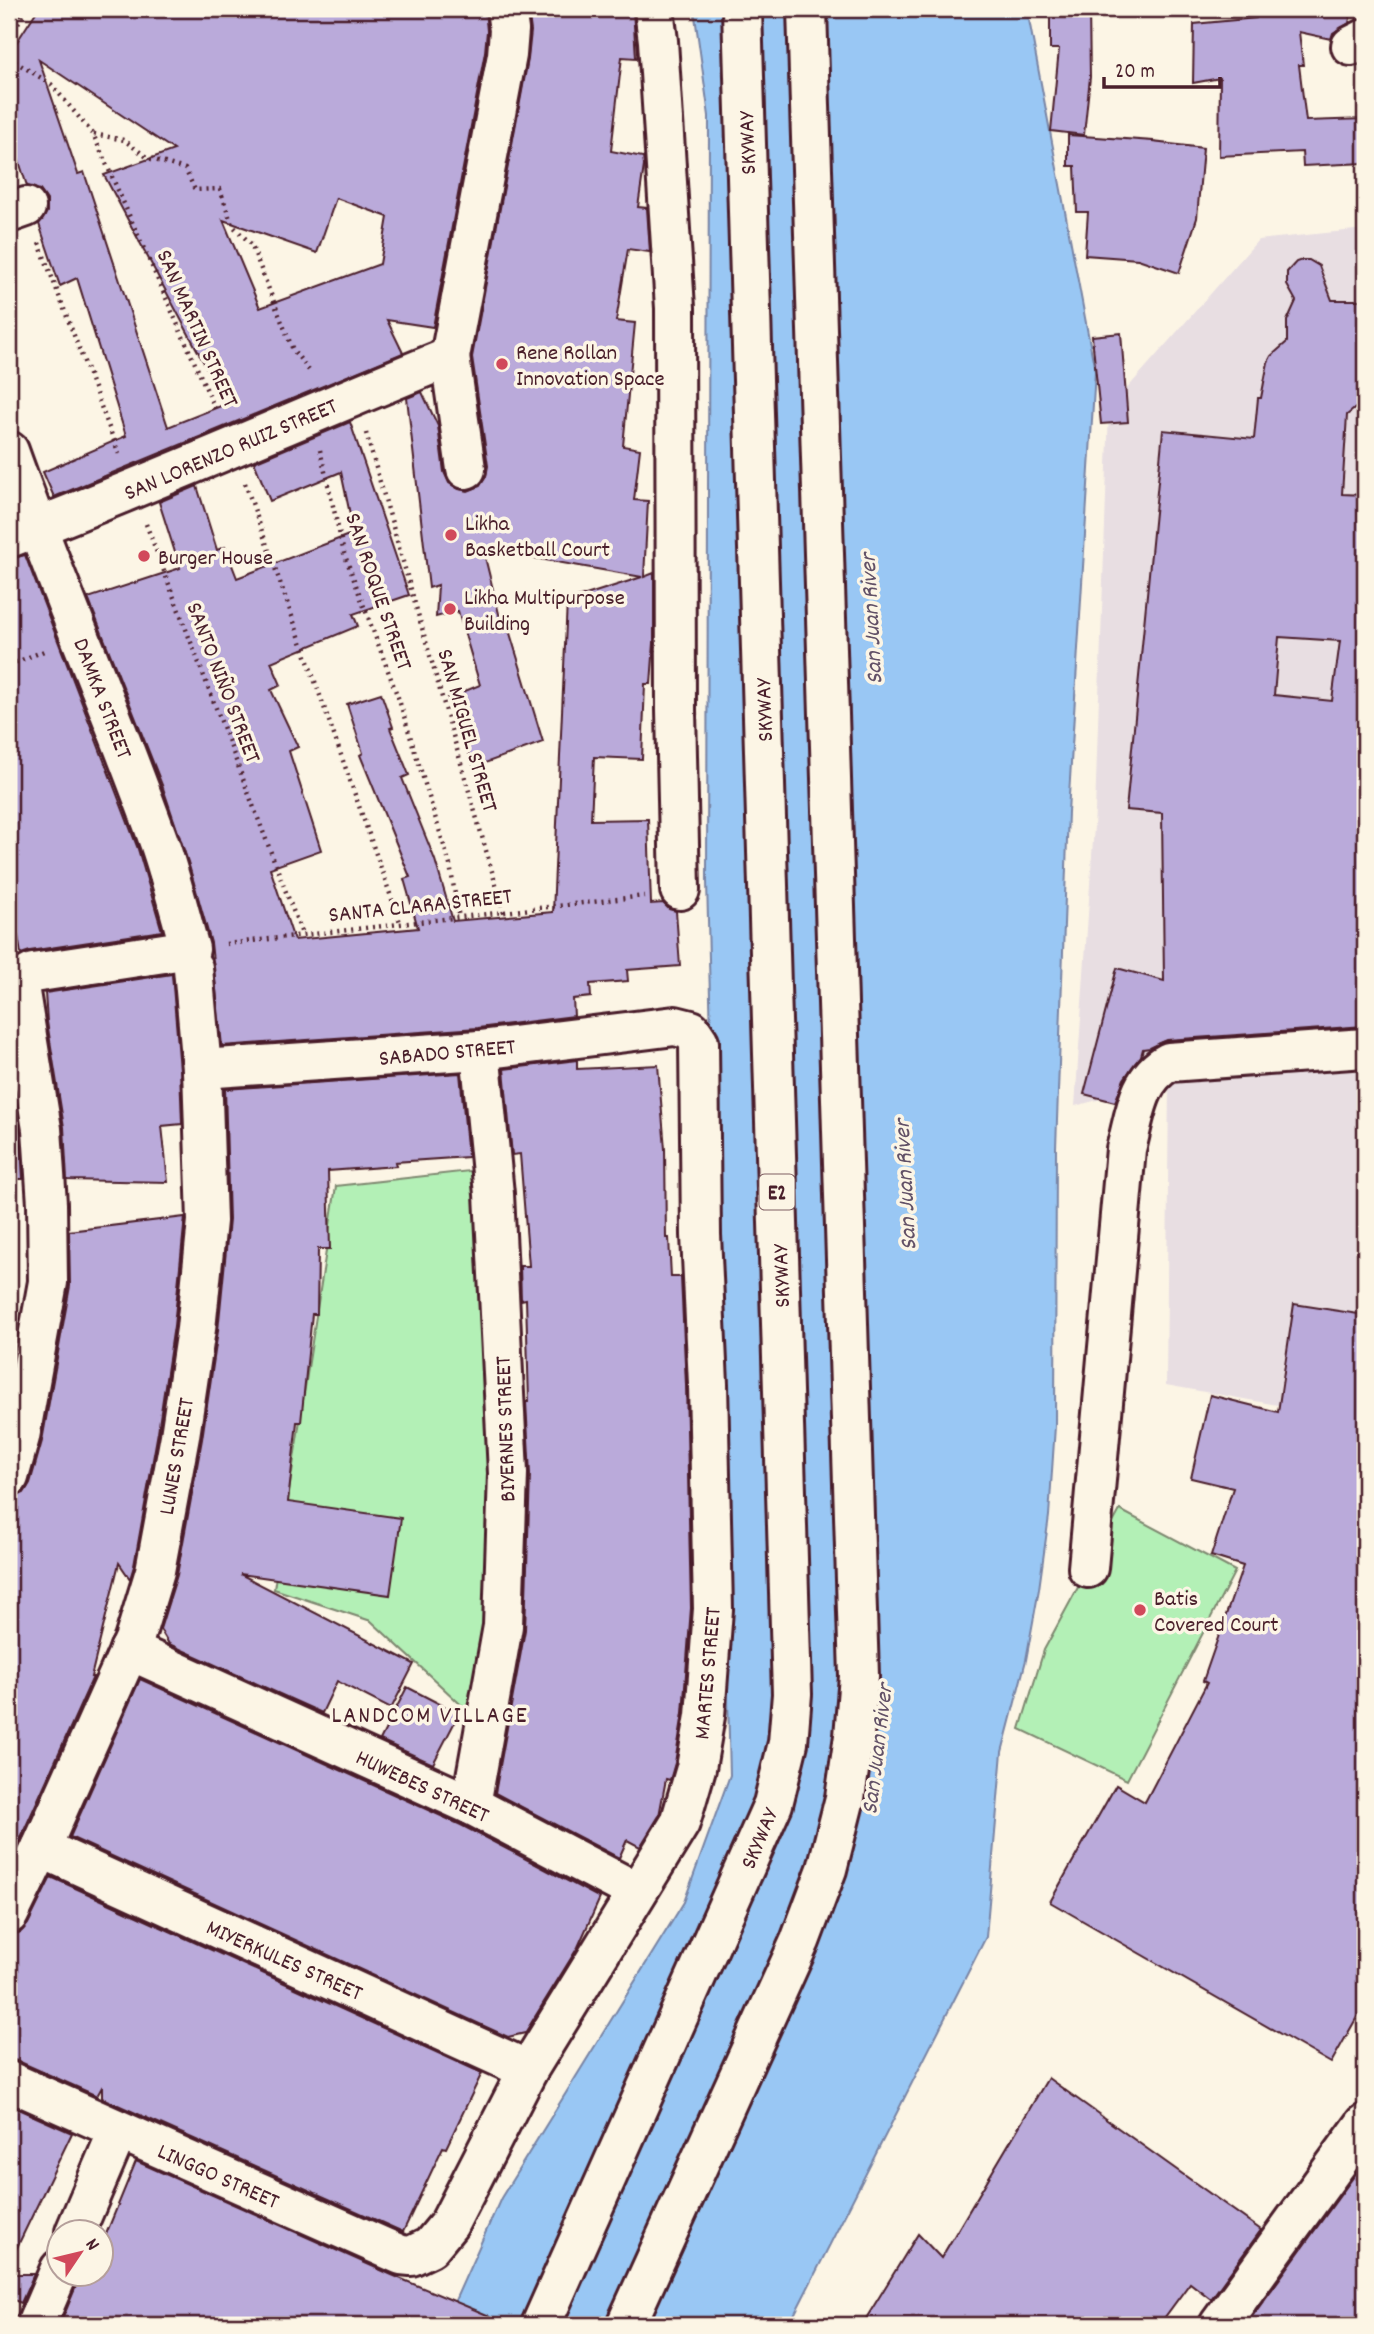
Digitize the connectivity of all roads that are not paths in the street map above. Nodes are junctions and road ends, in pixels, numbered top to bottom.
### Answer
1 (506, 9) edge
2 (654, 9) edge
3 (742, 9) edge
4 (807, 9) edge
5 (450, 357) junction
6 (9, 451) edge
7 (466, 469) dead end
8 (22, 533) edge
9 (667, 892) road end
10 (191, 959) junction
11 (691, 1030) joint
12 (1365, 1048) edge
13 (480, 1050) junction
14 (202, 1069) junction
15 (9, 1477) edge
16 (1088, 1568) dead end
17 (129, 1650) junction
18 (471, 1805) junction
19 (41, 1848) junction
20 (638, 1892) junction
21 (9, 1914) edge
22 (528, 2070) junction
23 (9, 2081) edge
24 (1365, 2124) edge
25 (118, 2131) junction
26 (81, 2218) edge
27 (429, 2247) joint
28 (52, 2288) edge
29 (36, 2325) edge
30 (541, 2325) edge
31 (626, 2325) edge
32 (1219, 2325) edge

1 - 5 main road
2 - 9 main road
3 - 30 main road, SKYWAY / E2
4 - 31 main road
5 - 7 main road
5 - 8 main road, SAN LORENZO RUIZ STREET
6 - 8 main road, DAMKA STREET
8 - 10 main road, DAMKA STREET
10 - 14 main road, LUNES STREET
10 - 15 main road
11 - 13 main road, SABADO STREET
11 - 20 main road, MARTES STREET
12 - 16 main road
13 - 14 main road, SABADO STREET
13 - 18 main road, BIYERNES STREET
14 - 17 main road, LUNES STREET
17 - 18 main road, HUWEBES STREET
17 - 19 main road, LUNES STREET
18 - 20 main road, HUWEBES STREET
19 - 21 main road, LUNES STREET
19 - 22 main road, MIYERKULES STREET
20 - 22 main road, MARTES STREET
22 - 27 main road, MARTES STREET
23 - 25 main road, LINGGO STREET
24 - 32 main road
25 - 26 main road
25 - 27 main road, LINGGO STREET
28 - 29 main road

